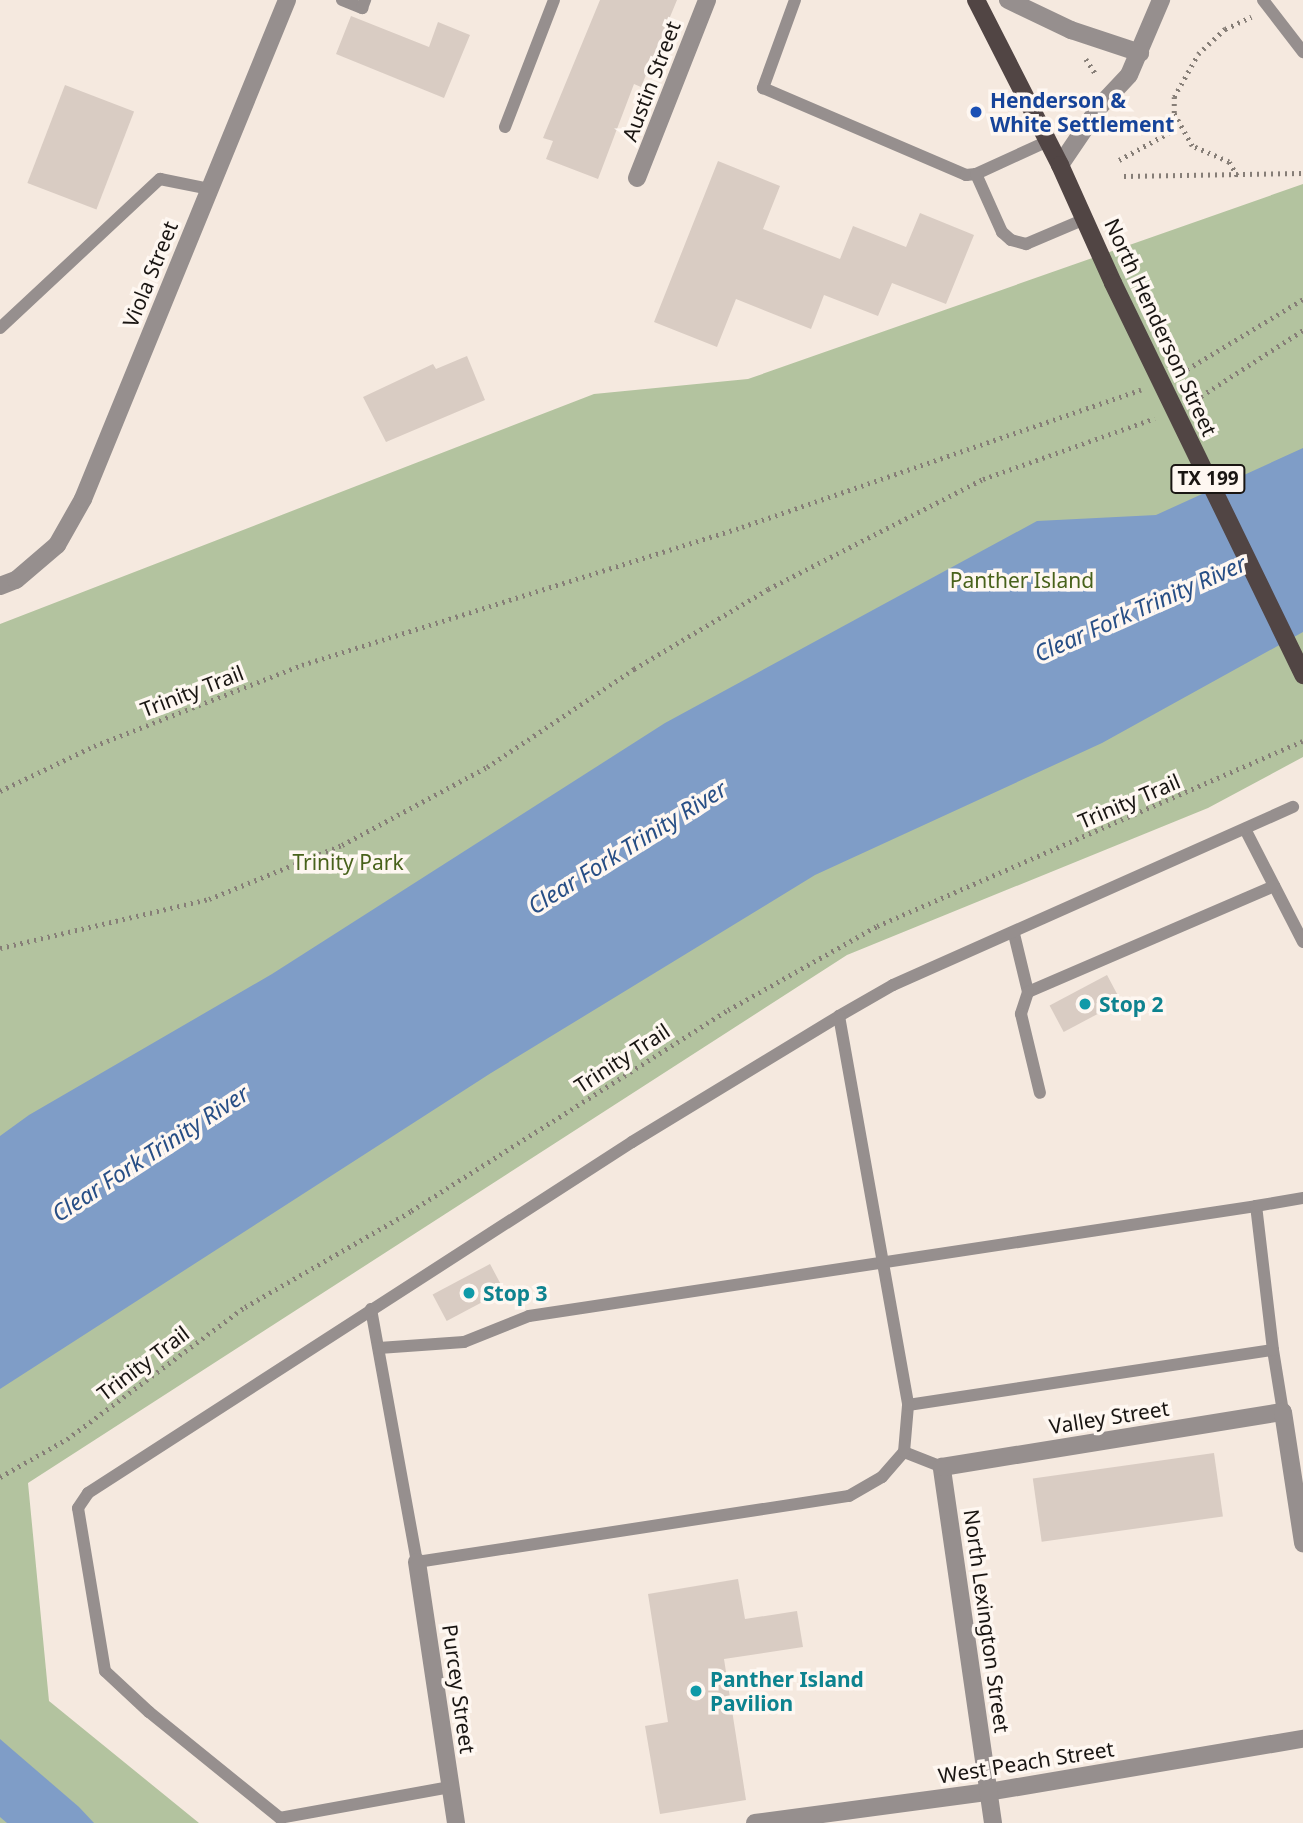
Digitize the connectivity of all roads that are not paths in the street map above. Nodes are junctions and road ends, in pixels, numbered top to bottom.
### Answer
1 (287, 0) edge
2 (342, 0) edge
3 (365, 0) edge
4 (554, 0) edge
5 (707, 0) edge
6 (796, 0) edge
7 (975, 0) edge
8 (1008, 0) edge
9 (1160, 0) edge
10 (1265, 5) edge
11 (1303, 52) edge
12 (1140, 53) junction
13 (505, 127) dead end
14 (1048, 141) junction
15 (1060, 165) junction
16 (976, 174) junction
17 (637, 178) dead end
18 (209, 189) junction
19 (1085, 219) junction
20 (0, 328) edge
21 (0, 586) edge
22 (1303, 675) edge
23 (1293, 807) dead end
24 (1245, 829) junction
25 (1274, 886) junction
26 (1014, 934) junction
27 (1303, 942) edge
28 (1028, 992) junction
29 (839, 1016) junction
30 (1040, 1093) dead end
31 (1303, 1198) edge
32 (1256, 1206) junction
33 (884, 1263) junction
34 (371, 1309) junction
35 (379, 1348) junction
36 (1273, 1350) junction
37 (908, 1405) junction
38 (1283, 1412) junction
39 (904, 1452) junction
40 (942, 1467) junction
41 (1303, 1544) edge
42 (417, 1562) junction
43 (1303, 1739) edge
44 (450, 1787) junction
45 (988, 1792) junction
46 (456, 1823) edge
47 (755, 1823) edge
48 (993, 1823) edge

1 - 18 street, Viola Street
2 - 3 lane
4 - 13 lane
5 - 17 street, Austin Street
6 - 16 lane
7 - 14 main road, North Henderson Street / TX 199
8 - 12 street
9 - 12 street
10 - 11 lane
12 - 15 street
14 - 15 main road, North Henderson Street / TX 199
14 - 16 lane
15 - 19 main road, North Henderson Street / TX 199
16 - 19 lane
18 - 20 lane
18 - 21 street, Viola Street
19 - 22 main road, North Henderson Street / TX 199, bridge
23 - 24 lane
24 - 25 lane
24 - 26 lane
25 - 27 lane
25 - 28 lane
26 - 28 lane
26 - 29 lane
28 - 30 lane
29 - 33 lane
29 - 34 lane
31 - 32 lane
32 - 33 lane
32 - 36 lane
33 - 35 lane
33 - 37 lane
34 - 35 lane
34 - 44 lane
35 - 42 lane
36 - 37 lane
36 - 38 lane
37 - 39 lane
38 - 40 street, Valley Street
38 - 41 street
39 - 40 lane
39 - 42 lane
40 - 45 street, North Lexington Street
42 - 44 street, Purcey Street
43 - 45 street, West Peach Street
44 - 46 street, Purcey Street
45 - 47 street, West Peach Street
45 - 48 street, North Lexington Street

